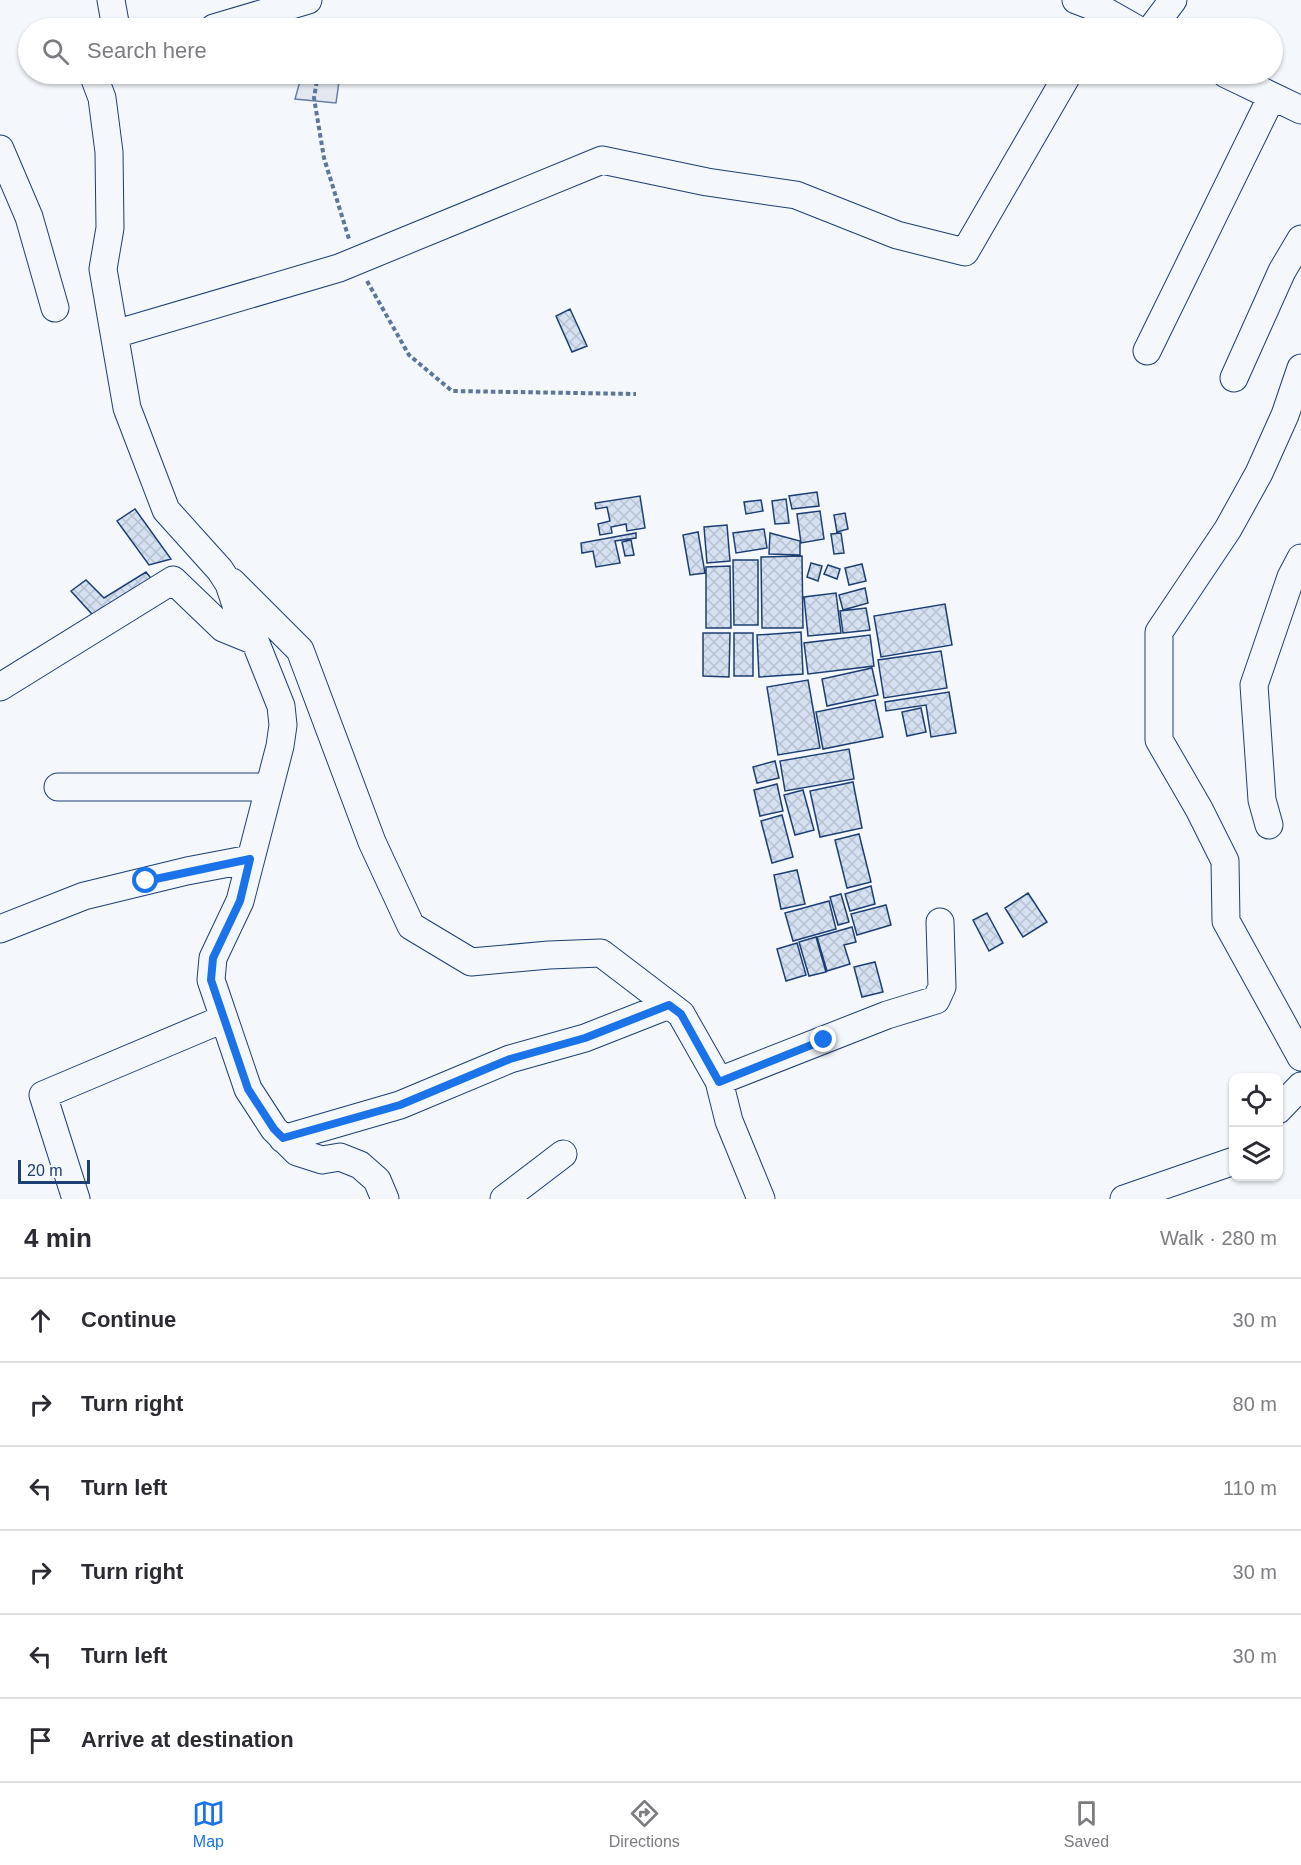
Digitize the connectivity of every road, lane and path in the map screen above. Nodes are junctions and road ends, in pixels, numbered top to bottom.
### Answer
1 (111, 0) edge
2 (308, 0) edge
3 (1076, 0) edge
4 (1173, 0) edge
5 (114, 18) edge
6 (248, 18) edge
7 (1097, 18) edge
8 (1160, 18) edge
9 (97, 84) edge
10 (316, 84) edge
11 (1062, 84) edge
12 (1247, 84) edge
13 (1272, 96) junction
14 (1301, 110) edge
15 (0, 149) edge
16 (1301, 239) edge
17 (356, 261) junction
18 (55, 308) dead end
19 (115, 334) junction
20 (1147, 351) dead end
21 (1301, 368) edge
22 (1234, 378) dead end
23 (636, 394) dead end
24 (1301, 558) edge
25 (220, 570) junction
26 (255, 640) junction
27 (0, 687) edge
28 (269, 787) junction
29 (58, 788) dead end
30 (1269, 825) dead end
31 (250, 859) junction
32 (939, 922) dead end
33 (0, 929) edge
34 (669, 1005) junction
35 (223, 1019) junction
36 (1301, 1057) edge
37 (719, 1082) junction
38 (1301, 1086) edge
39 (1283, 1105) edge
40 (283, 1138) junction
41 (563, 1154) dead end
42 (1229, 1162) edge
43 (76, 1199) edge
44 (385, 1199) edge
45 (504, 1199) edge
46 (761, 1199) edge
47 (1124, 1199) edge

1 - 5 street
2 - 6 street
3 - 7 street
4 - 8 street
9 - 19 street
10 - 17 path
11 - 17 street
12 - 13 street
13 - 14 street
13 - 20 street
15 - 18 street
16 - 22 street
17 - 19 street
17 - 23 path
19 - 25 street
21 - 36 street
24 - 30 street
25 - 26 street
25 - 34 street
26 - 27 street
26 - 28 street
28 - 29 street
28 - 31 street
31 - 33 street
31 - 35 street
32 - 37 street
34 - 37 street
34 - 40 street
35 - 40 street
35 - 43 street
37 - 46 street
38 - 39 street
40 - 44 street
41 - 45 street
42 - 47 street

